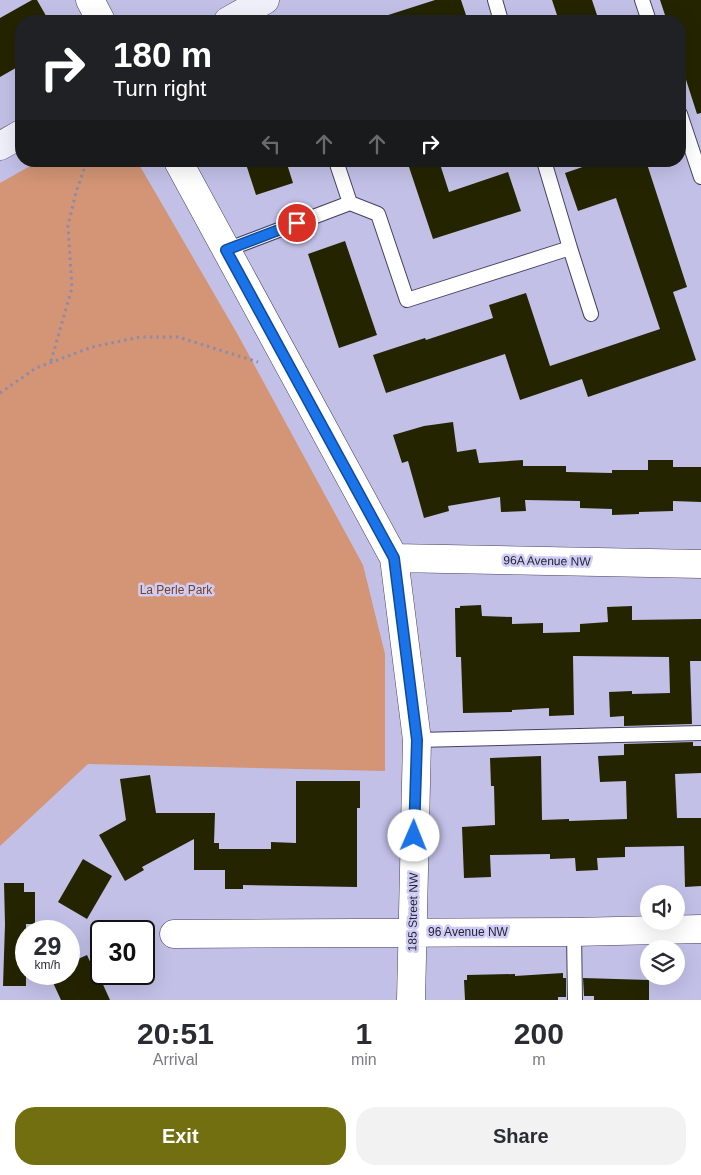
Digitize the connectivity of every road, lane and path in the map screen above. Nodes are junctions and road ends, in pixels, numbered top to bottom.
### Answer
1 (90, 0) edge
2 (265, 0) edge
3 (495, 0) edge
4 (642, 0) edge
5 (99, 15) edge
6 (239, 15) edge
7 (499, 15) edge
8 (647, 15) edge
9 (686, 132) edge
10 (15, 137) edge
11 (0, 146) edge
12 (85, 167) edge
13 (181, 167) edge
14 (338, 167) edge
15 (546, 167) edge
16 (701, 177) edge
17 (350, 203) junction
18 (570, 248) junction
19 (226, 250) junction
20 (591, 314) dead end
21 (51, 362) junction
22 (294, 375) junction
23 (0, 393) edge
24 (394, 558) junction
25 (701, 564) edge
26 (701, 733) edge
27 (417, 740) junction
28 (701, 929) edge
29 (412, 932) junction
30 (574, 932) junction
31 (174, 934) dead end
32 (411, 1000) edge
33 (574, 1000) edge

1 - 5 street
2 - 6 street
3 - 7 lane
4 - 8 lane
9 - 16 lane
10 - 11 street
12 - 21 path
13 - 19 street, 185 Street NW
14 - 17 lane
15 - 18 lane
17 - 18 lane
17 - 19 lane
18 - 20 lane
19 - 22 street, 185 Street NW
21 - 22 path
21 - 23 path
22 - 24 street, 185 Street NW
24 - 25 street, 96A Avenue NW
24 - 27 street, 185 Street NW
26 - 27 lane
27 - 29 street, 185 Street NW
28 - 30 street, 96 Avenue NW
29 - 30 street, 96 Avenue NW
29 - 31 street, 96 Avenue NW
29 - 32 street, 185 Street NW
30 - 33 lane

